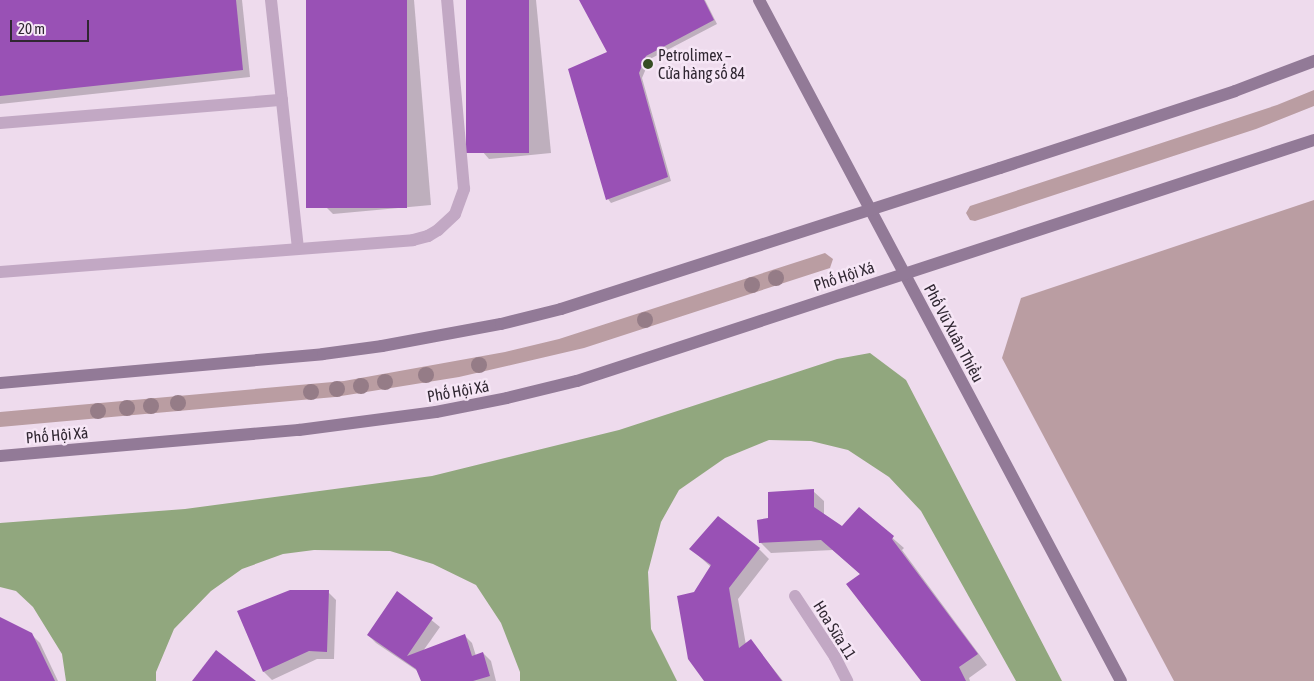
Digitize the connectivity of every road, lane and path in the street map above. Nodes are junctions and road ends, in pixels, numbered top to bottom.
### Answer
1 (272, 0) edge
2 (447, 0) edge
3 (759, 0) edge
4 (1314, 61) edge
5 (282, 100) junction
6 (0, 123) edge
7 (1314, 140) edge
8 (869, 208) junction
9 (298, 248) junction
10 (0, 272) edge
11 (904, 274) junction
12 (0, 382) edge
13 (0, 456) edge
14 (795, 596) dead end
15 (847, 681) edge
16 (1121, 681) edge

1 - 5 street
2 - 9 street
3 - 8 main road, Phố Vũ Xuân Thiều
4 - 8 main road
5 - 6 street
5 - 9 street
7 - 11 main road, Phố Hội Xá
8 - 11 main road, Phố Vũ Xuân Thiều
8 - 12 main road
9 - 10 street
11 - 13 main road, Phố Hội Xá
11 - 16 main road, Phố Vũ Xuân Thiều
14 - 15 street, Hoa Sữa 11

